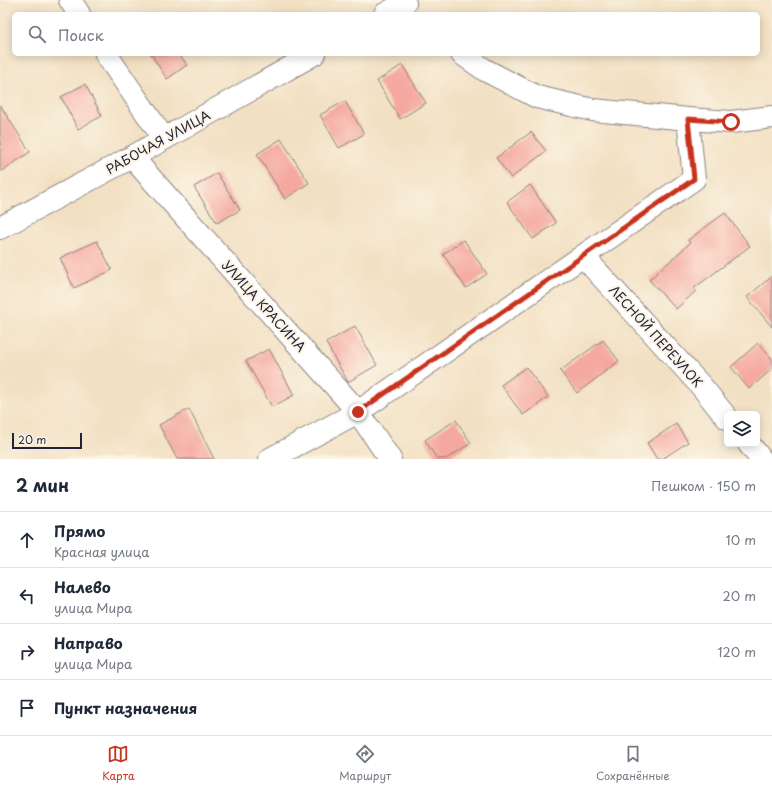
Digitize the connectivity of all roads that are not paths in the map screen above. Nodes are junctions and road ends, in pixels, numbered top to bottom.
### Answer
1 (70, 0) edge
2 (408, 6) edge
3 (78, 12) edge
4 (390, 12) edge
5 (107, 56) edge
6 (310, 56) edge
7 (465, 56) edge
8 (772, 117) edge
9 (688, 119) junction
10 (164, 139) junction
11 (132, 157) junction
12 (0, 228) edge
13 (583, 256) junction
14 (358, 412) junction
15 (724, 414) edge
16 (751, 447) edge
17 (270, 459) edge
18 (390, 459) edge
19 (761, 459) edge

1 - 3 street
2 - 4 street
5 - 10 street
6 - 10 street, РАБОЧАЯ УЛИЦА
7 - 9 street
8 - 9 street
9 - 13 street
10 - 11 street, РАБОЧАЯ УЛИЦА
11 - 12 street, РАБОЧАЯ УЛИЦА
11 - 14 street, УЛИЦА КРАСИНА
13 - 14 street
13 - 15 street, ЛЕСНОЙ ПЕРЕУЛОК
14 - 17 street
14 - 18 street, УЛИЦА КРАСИНА
16 - 19 street

